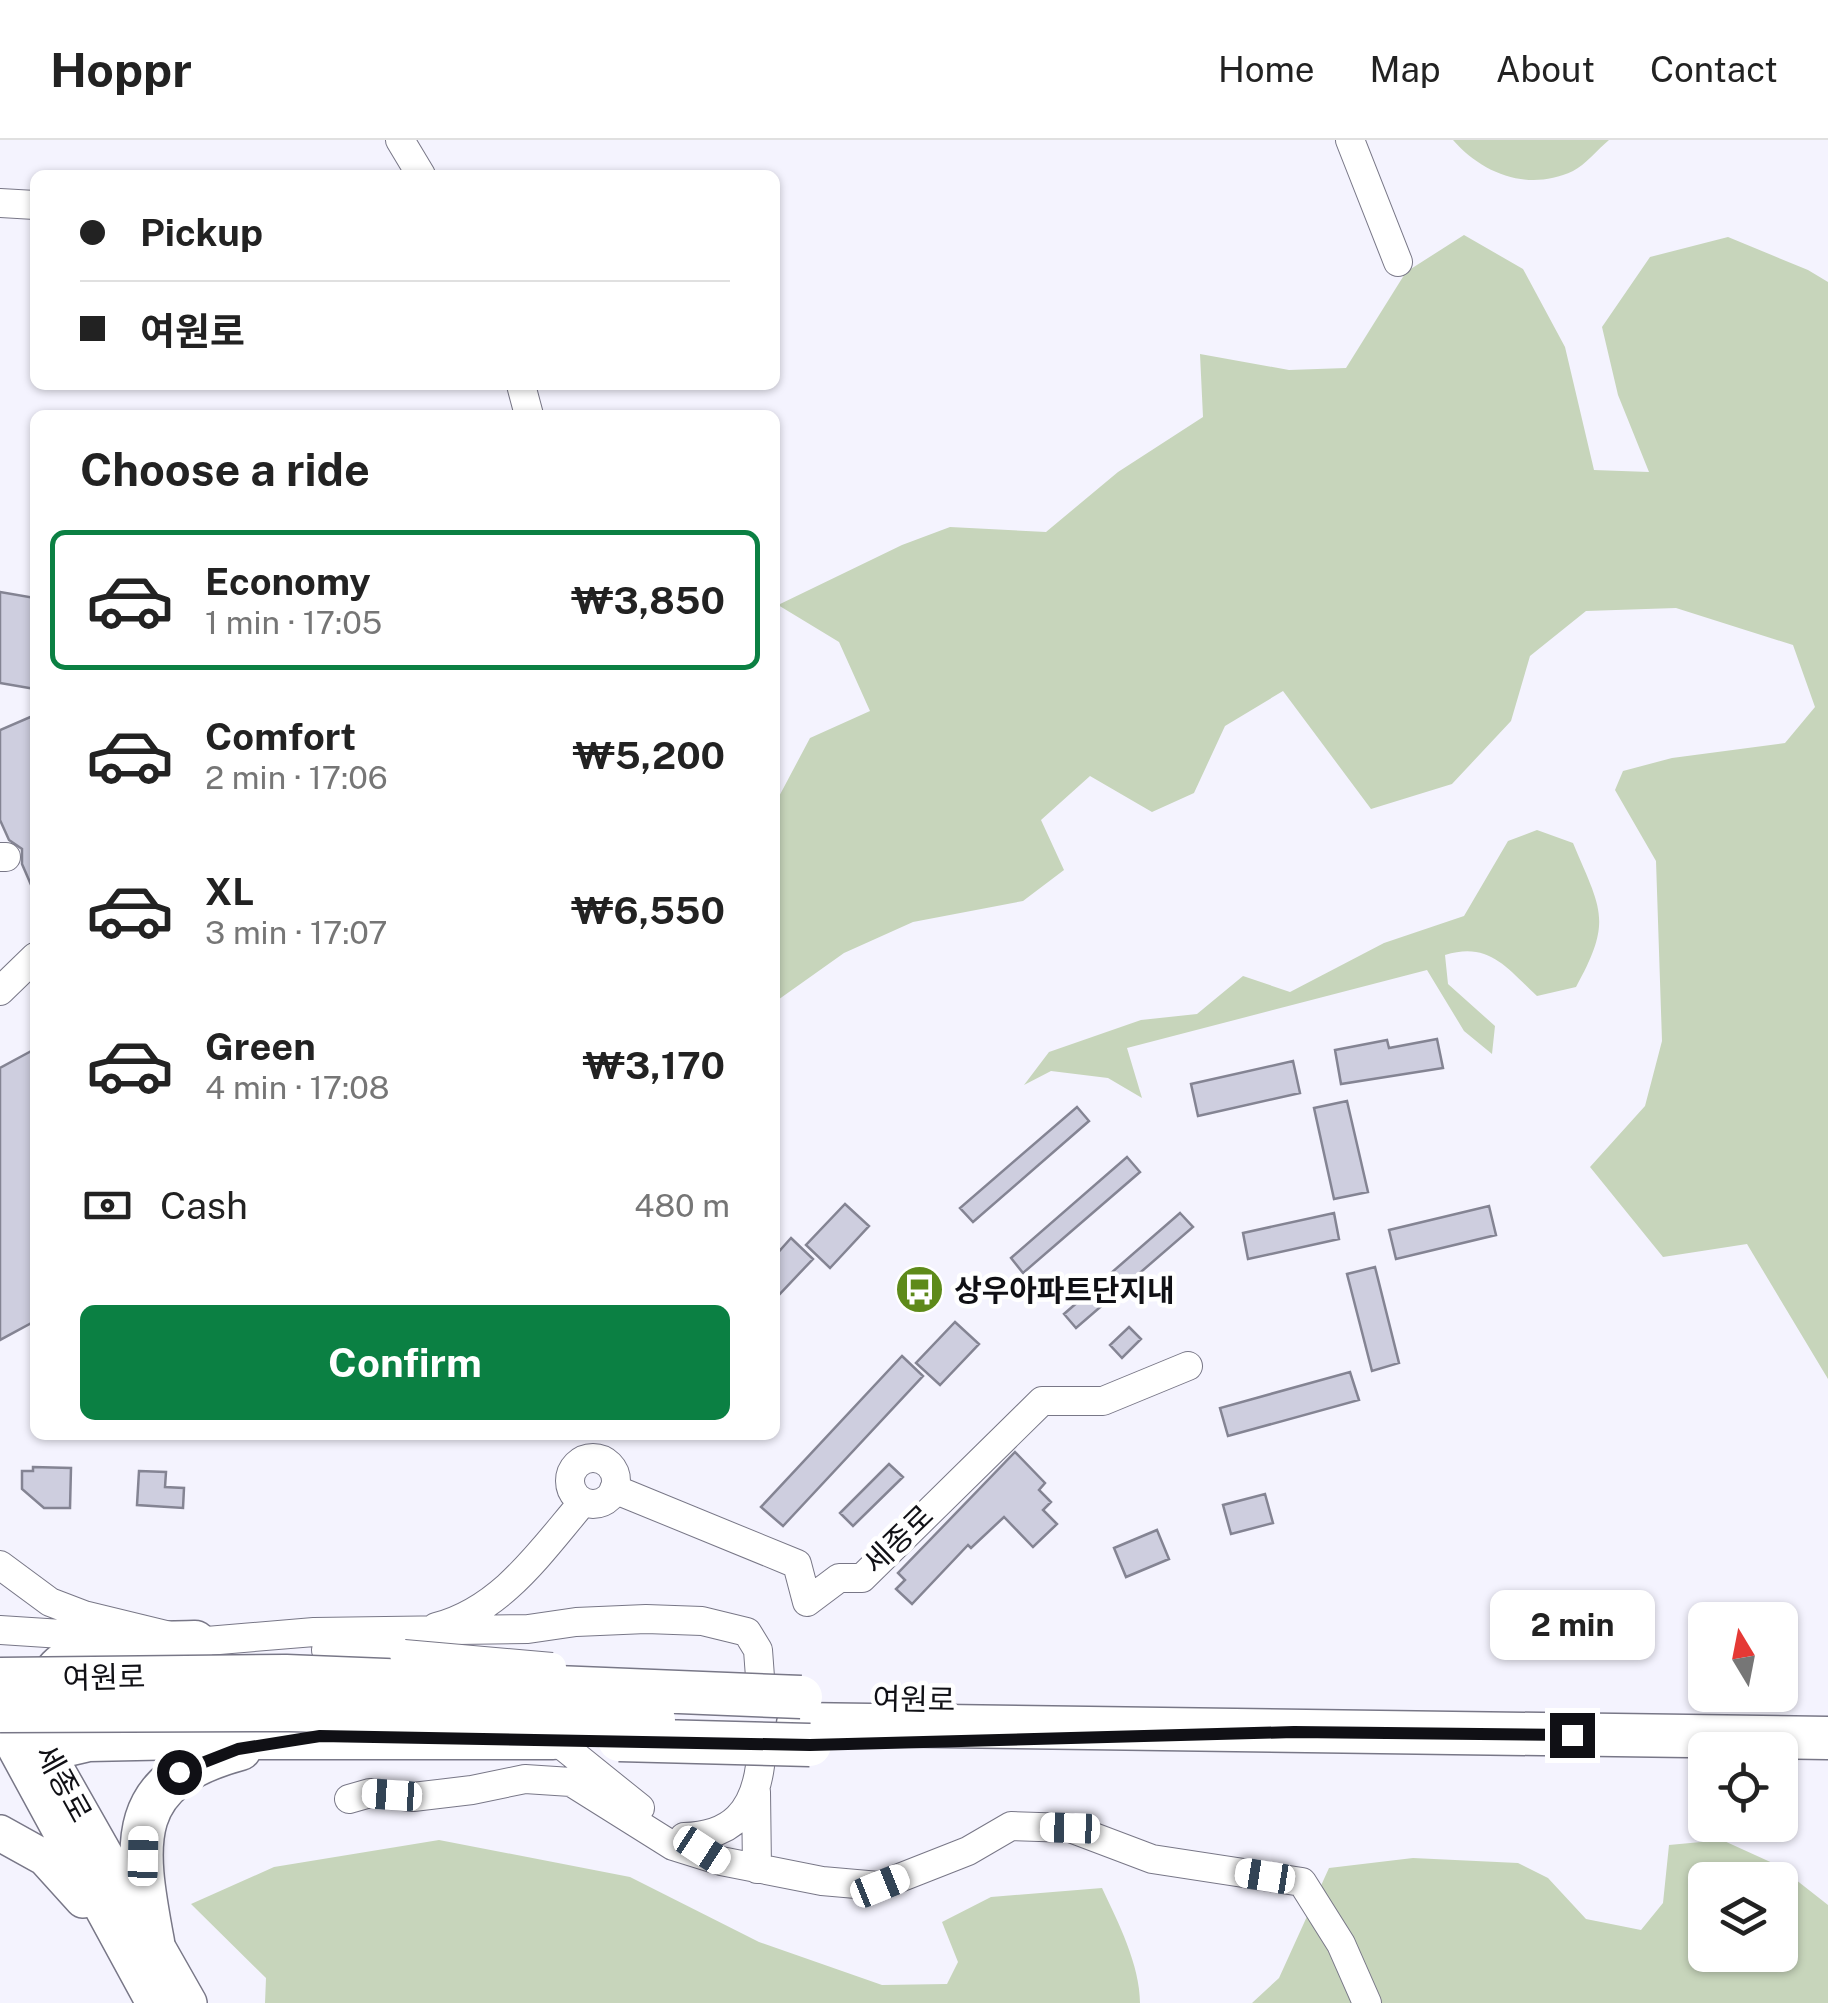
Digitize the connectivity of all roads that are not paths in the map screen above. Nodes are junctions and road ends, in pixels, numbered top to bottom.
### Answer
1 (400, 140) edge
2 (1350, 140) edge
3 (418, 170) edge
4 (0, 203) edge
5 (30, 205) edge
6 (1398, 262) dead end
7 (30, 962) edge
8 (0, 991) edge
9 (1188, 1366) dead end
10 (592, 1446) edge
11 (614, 1490) junction
12 (583, 1502) junction
13 (0, 1565) edge
14 (525, 1570) junction
15 (576, 1622) junction
16 (0, 1630) edge
17 (194, 1642) junction
18 (407, 1644) junction
19 (0, 1666) edge
20 (760, 1677) dead end
21 (0, 1679) edge
22 (0, 1711) edge
23 (1828, 1714) edge
24 (0, 1720) edge
25 (803, 1722) junction
26 (320, 1736) junction
27 (184, 1738) junction
28 (553, 1738) junction
29 (1828, 1738) edge
30 (22, 1759) edge
31 (349, 1800) dead end
32 (0, 1832) edge
33 (684, 1838) junction
34 (720, 1861) junction
35 (757, 1869) junction
36 (138, 1944) junction
37 (154, 2003) edge
38 (189, 2003) edge
39 (1367, 2003) edge

1 - 3 street
2 - 6 street
4 - 5 street
7 - 8 street
9 - 11 street, 세종로
10 - 11 street
10 - 12 street
11 - 12 street
12 - 14 street
13 - 17 street
14 - 15 street
14 - 18 street
15 - 18 street
15 - 20 street
16 - 17 street
17 - 18 street
17 - 27 highway
18 - 25 street, bridge
19 - 30 main road, 세종로
21 - 25 highway, 여원로, bridge
22 - 25 highway, 여원로, bridge
23 - 25 highway, 여원로
24 - 30 main road
25 - 28 highway, bridge
25 - 29 highway
26 - 27 highway
26 - 28 highway
26 - 36 highway
27 - 30 highway
28 - 33 street
30 - 36 main road, 세종로
31 - 34 street
32 - 36 main road
33 - 34 street
33 - 35 street
34 - 35 street
35 - 39 street
36 - 37 main road, 세종로
36 - 38 main road, 세종로

